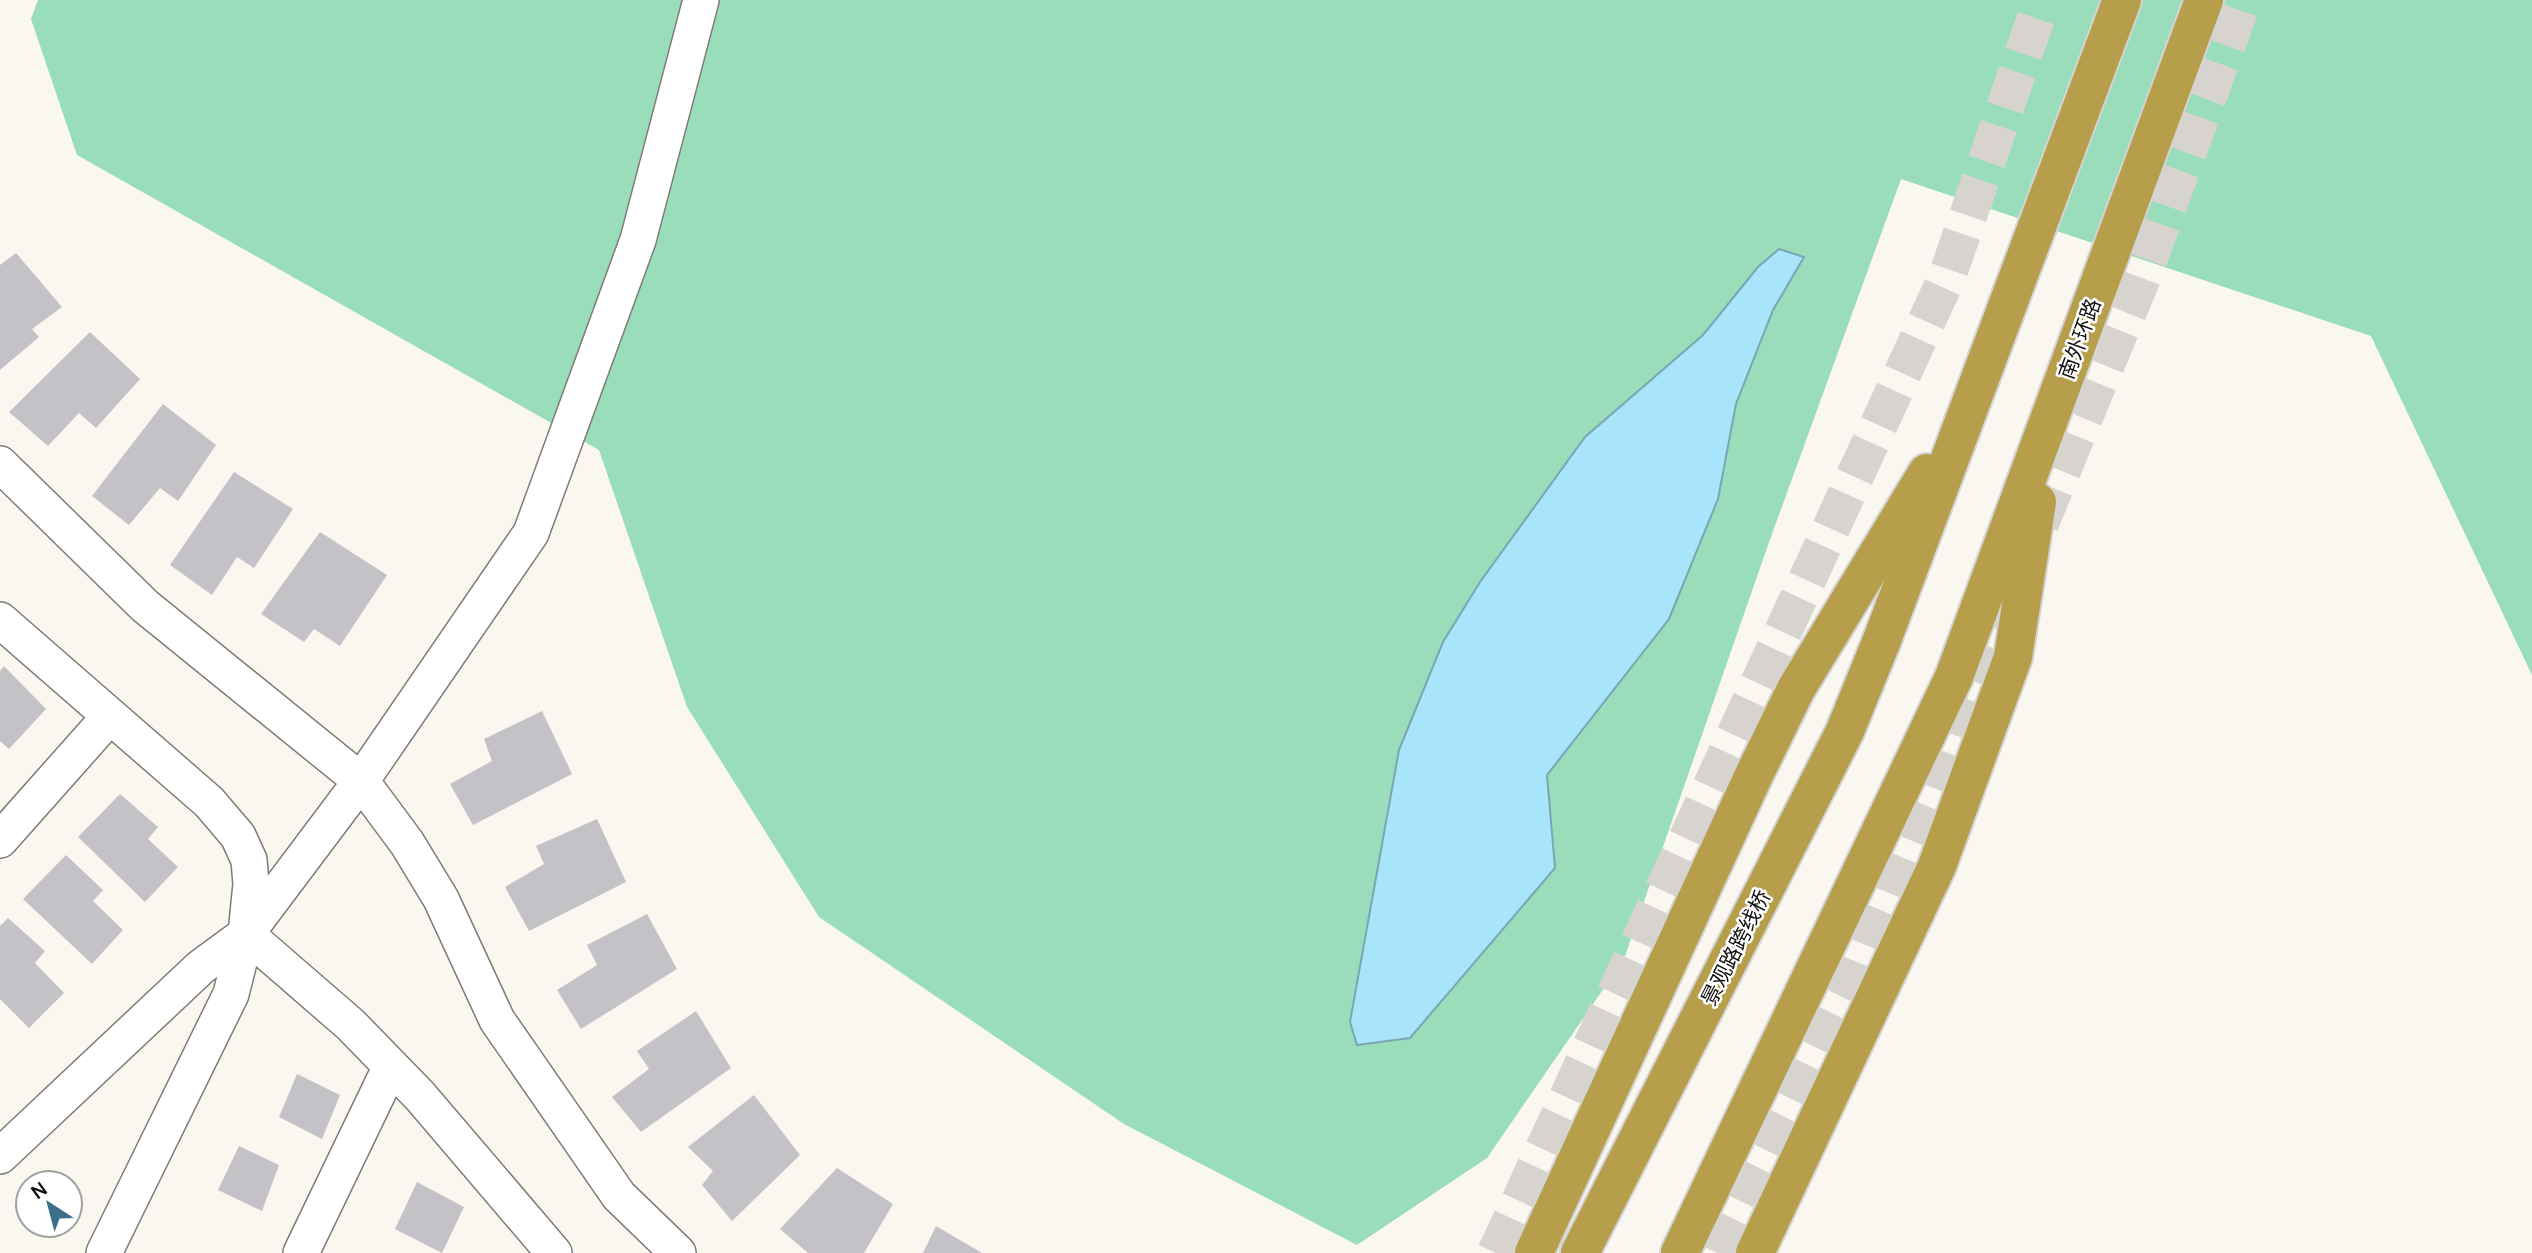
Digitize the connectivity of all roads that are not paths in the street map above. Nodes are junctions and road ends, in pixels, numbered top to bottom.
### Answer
1 (701, 0) edge
2 (2122, 0) edge
3 (2204, 0) edge
4 (1977, 390) junction
5 (2048, 427) junction
6 (0, 464) edge
7 (0, 620) edge
8 (110, 716) junction
9 (361, 781) junction
10 (0, 840) edge
11 (246, 934) junction
12 (391, 1066) junction
13 (0, 1156) edge
14 (104, 1253) edge
15 (302, 1253) edge
16 (554, 1253) edge
17 (678, 1253) edge
18 (1534, 1253) edge
19 (1580, 1253) edge
20 (1680, 1253) edge
21 (1755, 1253) edge

1 - 9 street
2 - 4 highway
3 - 5 highway, 南外环路
4 - 18 highway
4 - 19 highway, 景观路跨线桥
5 - 20 highway, 南外环路
5 - 21 highway
6 - 9 street
7 - 8 street
8 - 10 street
8 - 11 street
9 - 11 street
9 - 17 street
11 - 12 street
11 - 13 street
11 - 14 street
12 - 15 street
12 - 16 street

